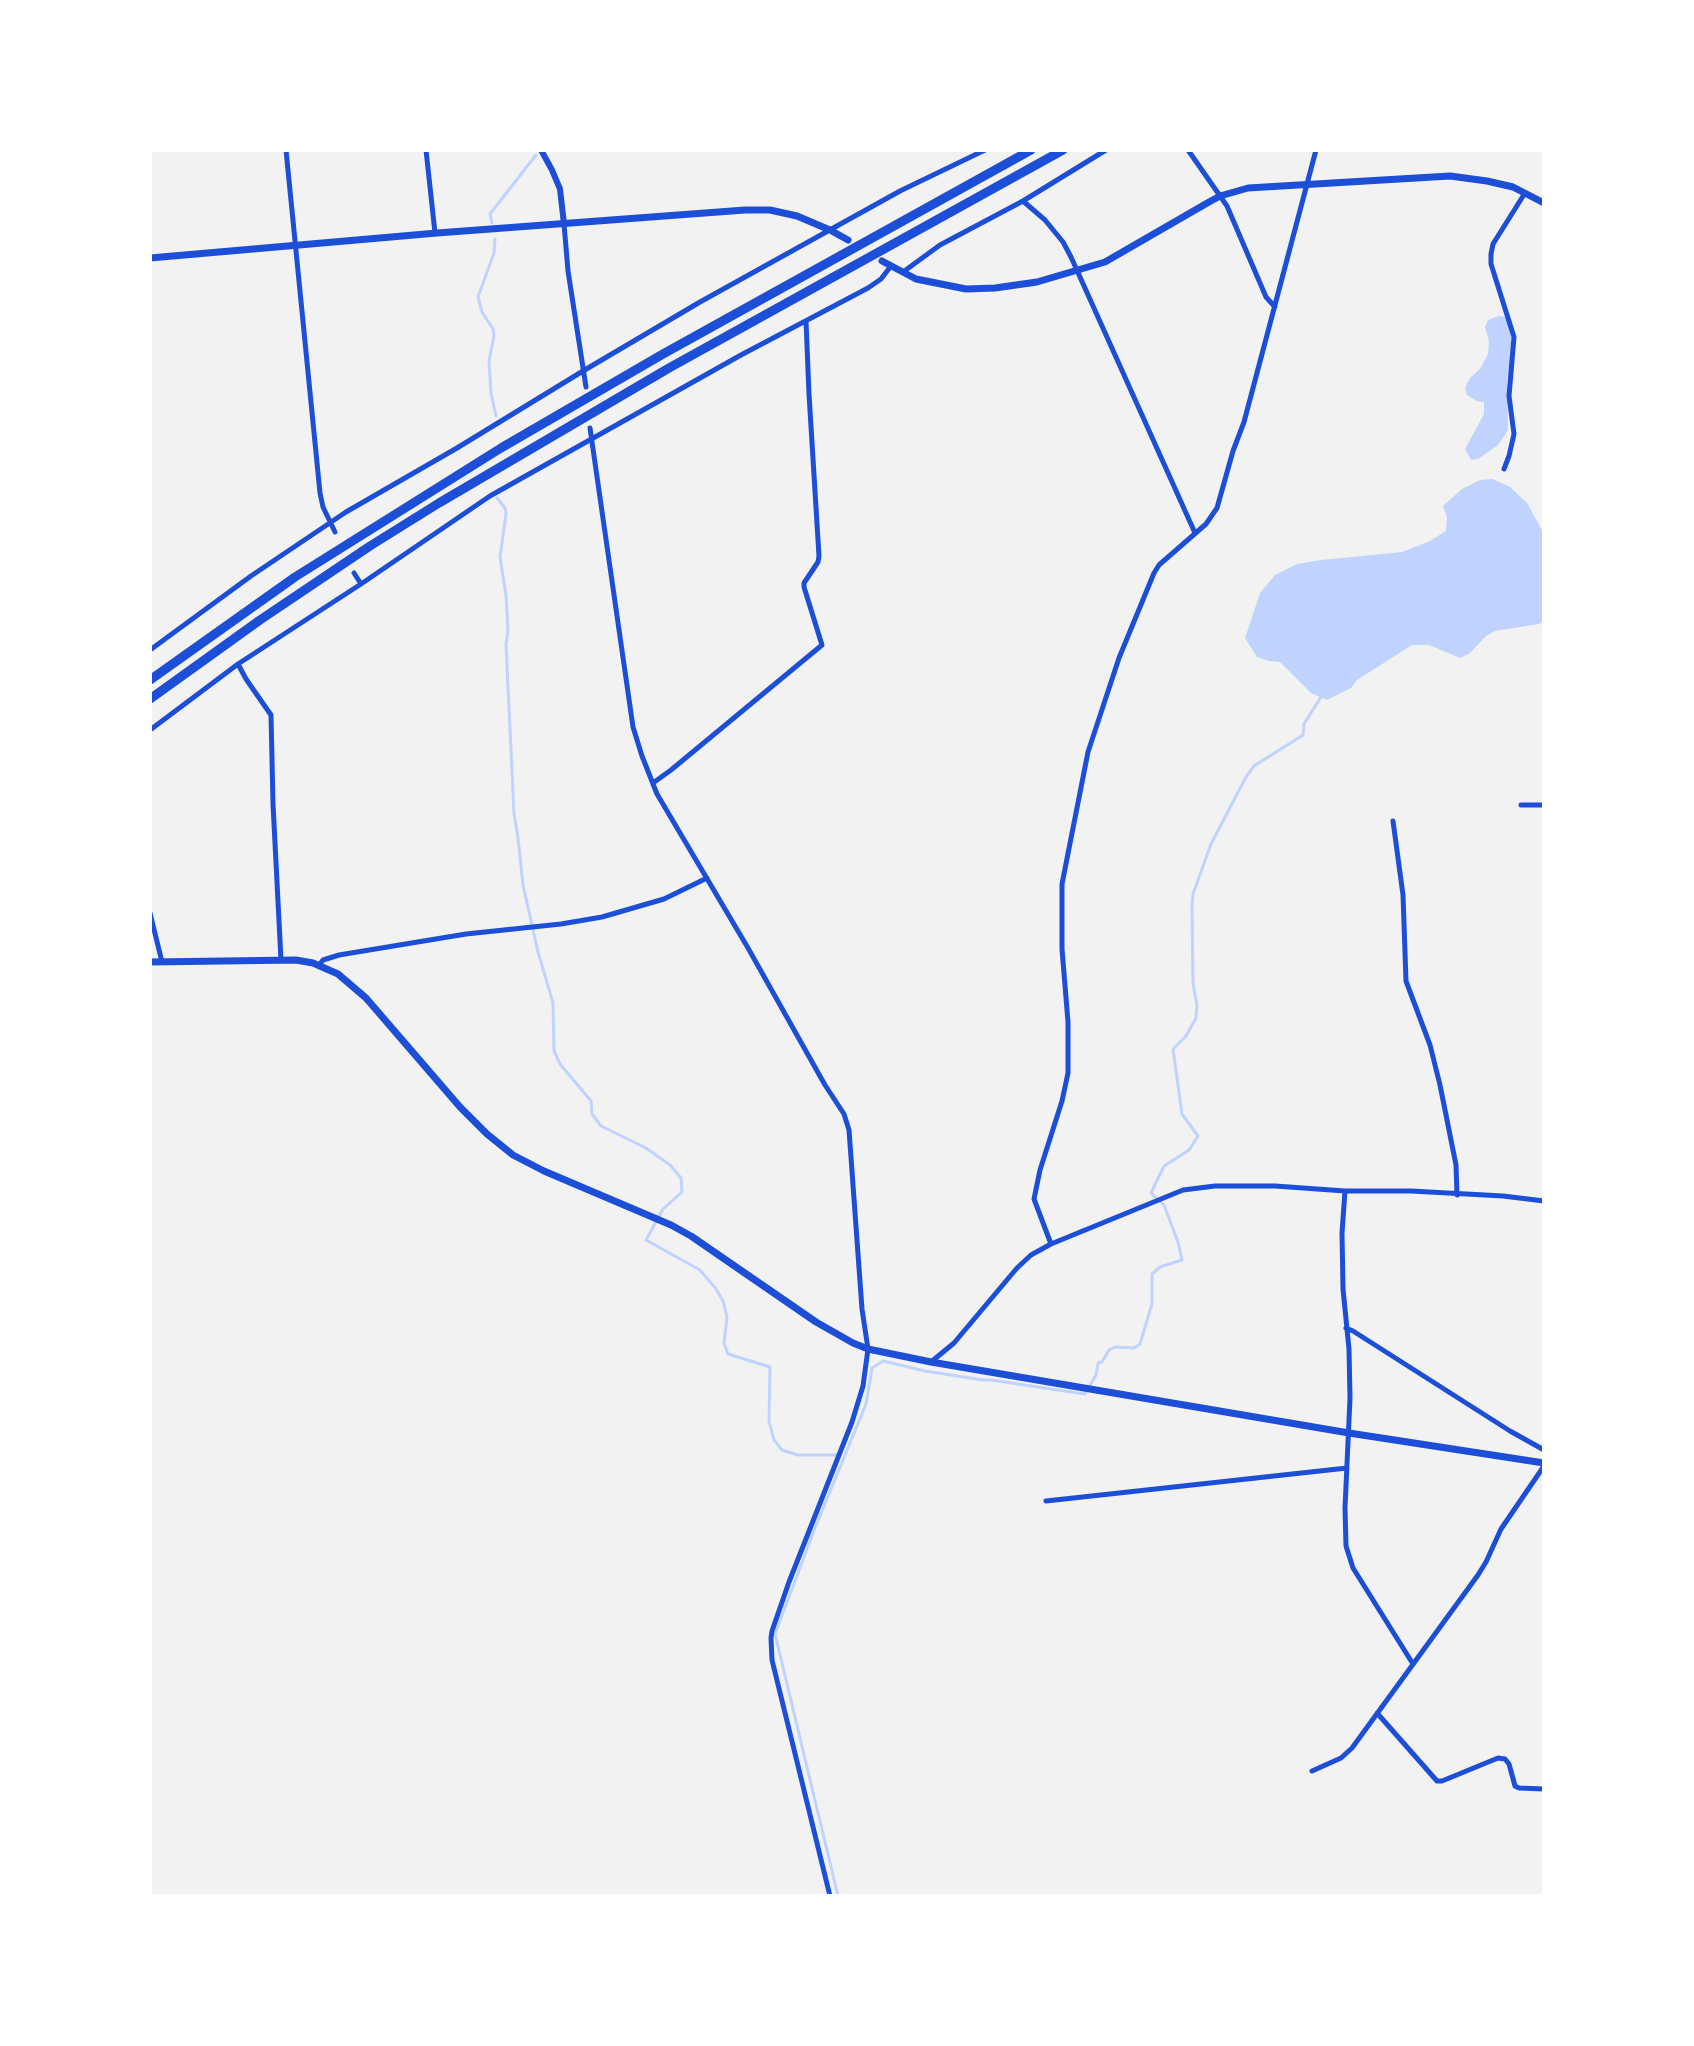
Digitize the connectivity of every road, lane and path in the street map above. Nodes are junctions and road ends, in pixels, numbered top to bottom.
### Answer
1 (286, 150) edge
2 (426, 150) edge
3 (985, 150) edge
4 (1031, 150) edge
5 (1063, 150) edge
6 (1106, 150) edge
7 (1188, 150) edge
8 (1316, 150) edge
9 (544, 151) edge
10 (1308, 183) junction
11 (1525, 193) junction
12 (1220, 196) junction
13 (1023, 201) junction
14 (1544, 203) edge
15 (564, 224) junction
16 (830, 230) junction
17 (435, 233) junction
18 (848, 240) dead end
19 (295, 244) junction
20 (150, 258) edge
21 (882, 261) dead end
22 (891, 266) junction
23 (1076, 271) junction
24 (902, 272) junction
25 (1275, 307) junction
26 (806, 321) junction
27 (583, 371) junction
28 (586, 387) dead end
29 (590, 428) dead end
30 (593, 439) junction
31 (1504, 469) dead end
32 (331, 522) junction
33 (335, 532) dead end
34 (1195, 533) junction
35 (354, 573) dead end
36 (361, 584) junction
37 (150, 650) edge
38 (238, 664) junction
39 (150, 680) edge
40 (150, 699) edge
41 (150, 730) edge
42 (653, 783) junction
43 (1521, 805) dead end
44 (1544, 805) edge
45 (1393, 821) dead end
46 (707, 878) junction
47 (150, 913) edge
48 (281, 960) junction
49 (150, 962) edge
50 (163, 963) junction
51 (319, 965) junction
52 (1345, 1191) junction
53 (1457, 1195) junction
54 (1544, 1201) edge
55 (1051, 1244) junction
56 (1346, 1328) junction
57 (868, 1349) junction
58 (931, 1362) junction
59 (1349, 1433) junction
60 (1544, 1450) edge
61 (1544, 1464) edge
62 (1347, 1468) junction
63 (1046, 1501) dead end
64 (1413, 1664) junction
65 (1377, 1713) junction
66 (1312, 1771) dead end
67 (1544, 1789) edge
68 (830, 1896) edge

1 - 19 street
2 - 17 street
3 - 16 street
4 - 39 highway
5 - 40 highway
6 - 13 street
7 - 12 street
8 - 10 street
9 - 15 street
10 - 11 main road
10 - 12 main road
10 - 25 street
11 - 14 main road
11 - 31 street
12 - 23 main road
12 - 25 street
13 - 23 street
13 - 24 street
15 - 16 main road
15 - 17 main road
15 - 27 street
16 - 18 main road
16 - 27 street
17 - 19 main road
19 - 20 main road
19 - 32 street
21 - 22 main road
22 - 24 main road
22 - 26 street
23 - 24 main road
23 - 34 street
25 - 34 street
26 - 30 street
26 - 42 street
27 - 28 street
27 - 32 street
29 - 30 street
30 - 36 street
30 - 42 street
32 - 33 street
32 - 37 street
34 - 55 street
35 - 36 street
36 - 38 street
38 - 41 street
38 - 48 street
42 - 46 street
43 - 44 street
45 - 53 street
46 - 51 street
46 - 57 street
47 - 50 street
48 - 50 main road
48 - 51 main road
49 - 50 main road
51 - 57 main road
52 - 53 street
52 - 55 street
52 - 56 street
53 - 54 street
55 - 58 street
56 - 59 street
56 - 60 street
57 - 58 main road
57 - 68 street
58 - 59 main road
59 - 61 main road
59 - 62 street
61 - 64 street
62 - 63 street
62 - 64 street
64 - 65 street
65 - 66 street
65 - 67 street

